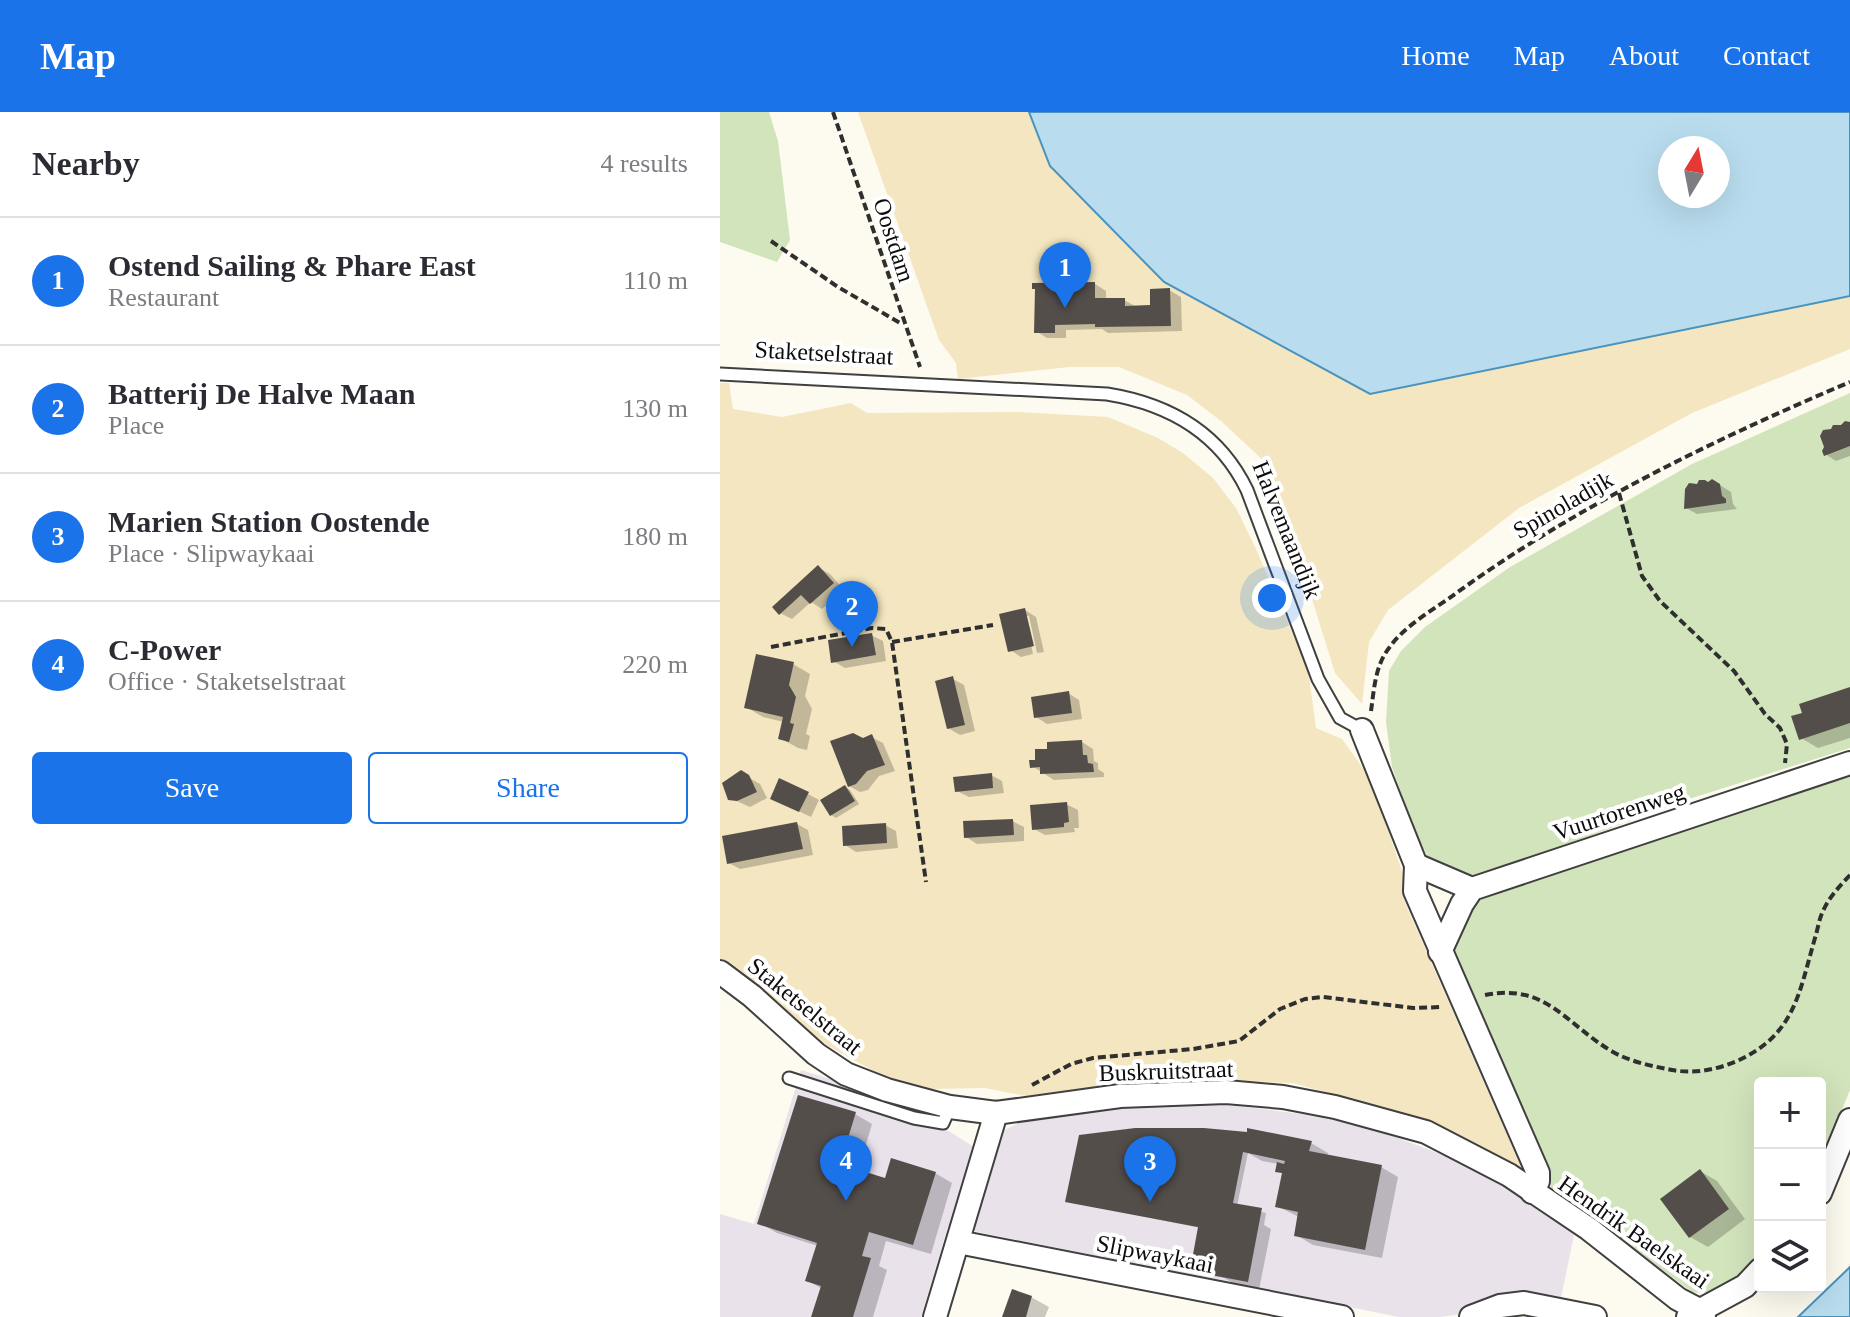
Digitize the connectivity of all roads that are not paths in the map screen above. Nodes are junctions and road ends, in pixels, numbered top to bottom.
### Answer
1 (720, 374) edge
2 (925, 381) joint
3 (1362, 730) joint
4 (1850, 763) edge
5 (1416, 865) junction
6 (1472, 889) junction
7 (1440, 952) junction
8 (720, 972) edge
9 (789, 1078) dead end
10 (950, 1107) junction
11 (996, 1113) junction
12 (1850, 1120) edge
13 (1826, 1178) edge
14 (1532, 1192) junction
15 (958, 1242) junction
16 (1754, 1276) edge
17 (1698, 1315) edge
18 (935, 1317) edge
19 (1342, 1317) edge
20 (1471, 1317) edge
21 (1595, 1317) edge

1 - 2 lane, Staketselstraat
2 - 3 lane, Halvemaandijk
3 - 5 street, Halvemaandijk
4 - 6 street, Vuurtorenweg
5 - 6 street
5 - 7 street, Halvemaandijk
6 - 7 street
7 - 14 street, Halvemaandijk
8 - 10 street, Staketselstraat
9 - 10 lane
10 - 11 street, Staketselstraat
11 - 14 street, Buskruitstraat
11 - 15 street
12 - 13 street
14 - 17 street, Hendrik Baelskaai
15 - 18 street
15 - 19 street, Slipwaykaai
16 - 17 street
20 - 21 street

